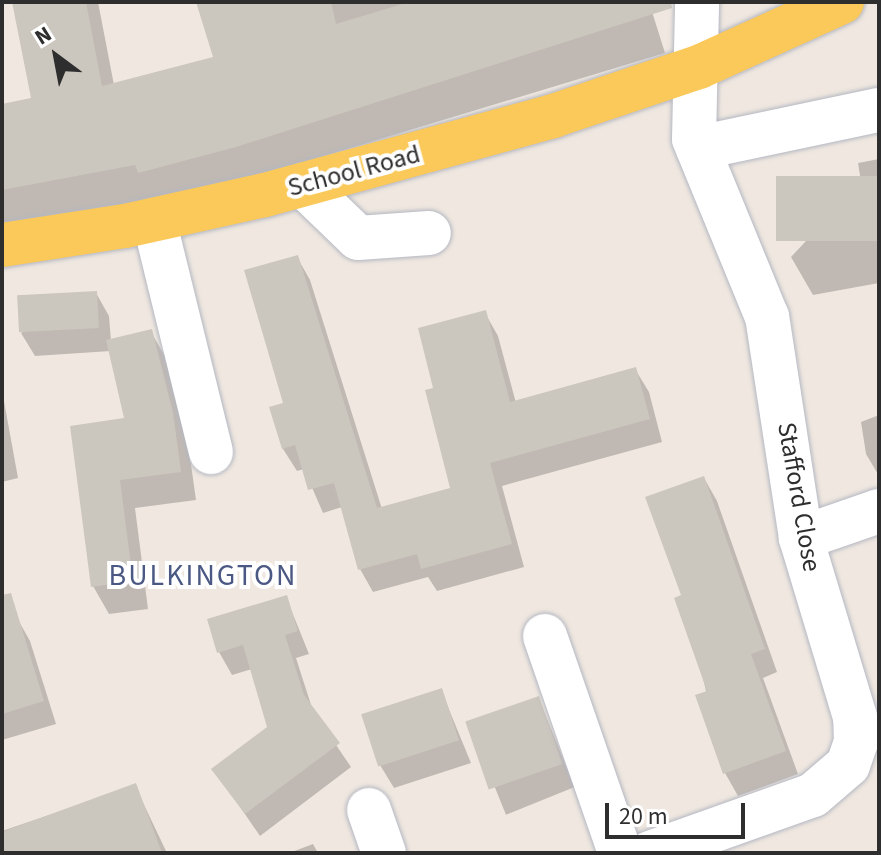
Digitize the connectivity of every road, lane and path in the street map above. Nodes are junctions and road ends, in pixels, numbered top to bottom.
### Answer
1 (697, 2) edge
2 (842, 2) edge
3 (699, 67) junction
4 (879, 110) edge
5 (698, 148) junction
6 (303, 185) junction
7 (154, 220) junction
8 (429, 233) dead end
9 (2, 245) edge
10 (211, 452) dead end
11 (879, 511) edge
12 (801, 538) junction
13 (545, 636) dead end
14 (369, 810) dead end
15 (384, 853) edge
16 (620, 853) edge
17 (650, 853) edge

1 - 3 street, Stafford Close
2 - 3 main road, School Road
3 - 5 street, Stafford Close
3 - 6 main road, School Road
4 - 5 street
5 - 12 street, Stafford Close
6 - 7 main road, School Road
6 - 8 street
7 - 9 main road, School Road
7 - 10 street
11 - 12 street
12 - 17 street, Stafford Close
13 - 16 street
14 - 15 street

